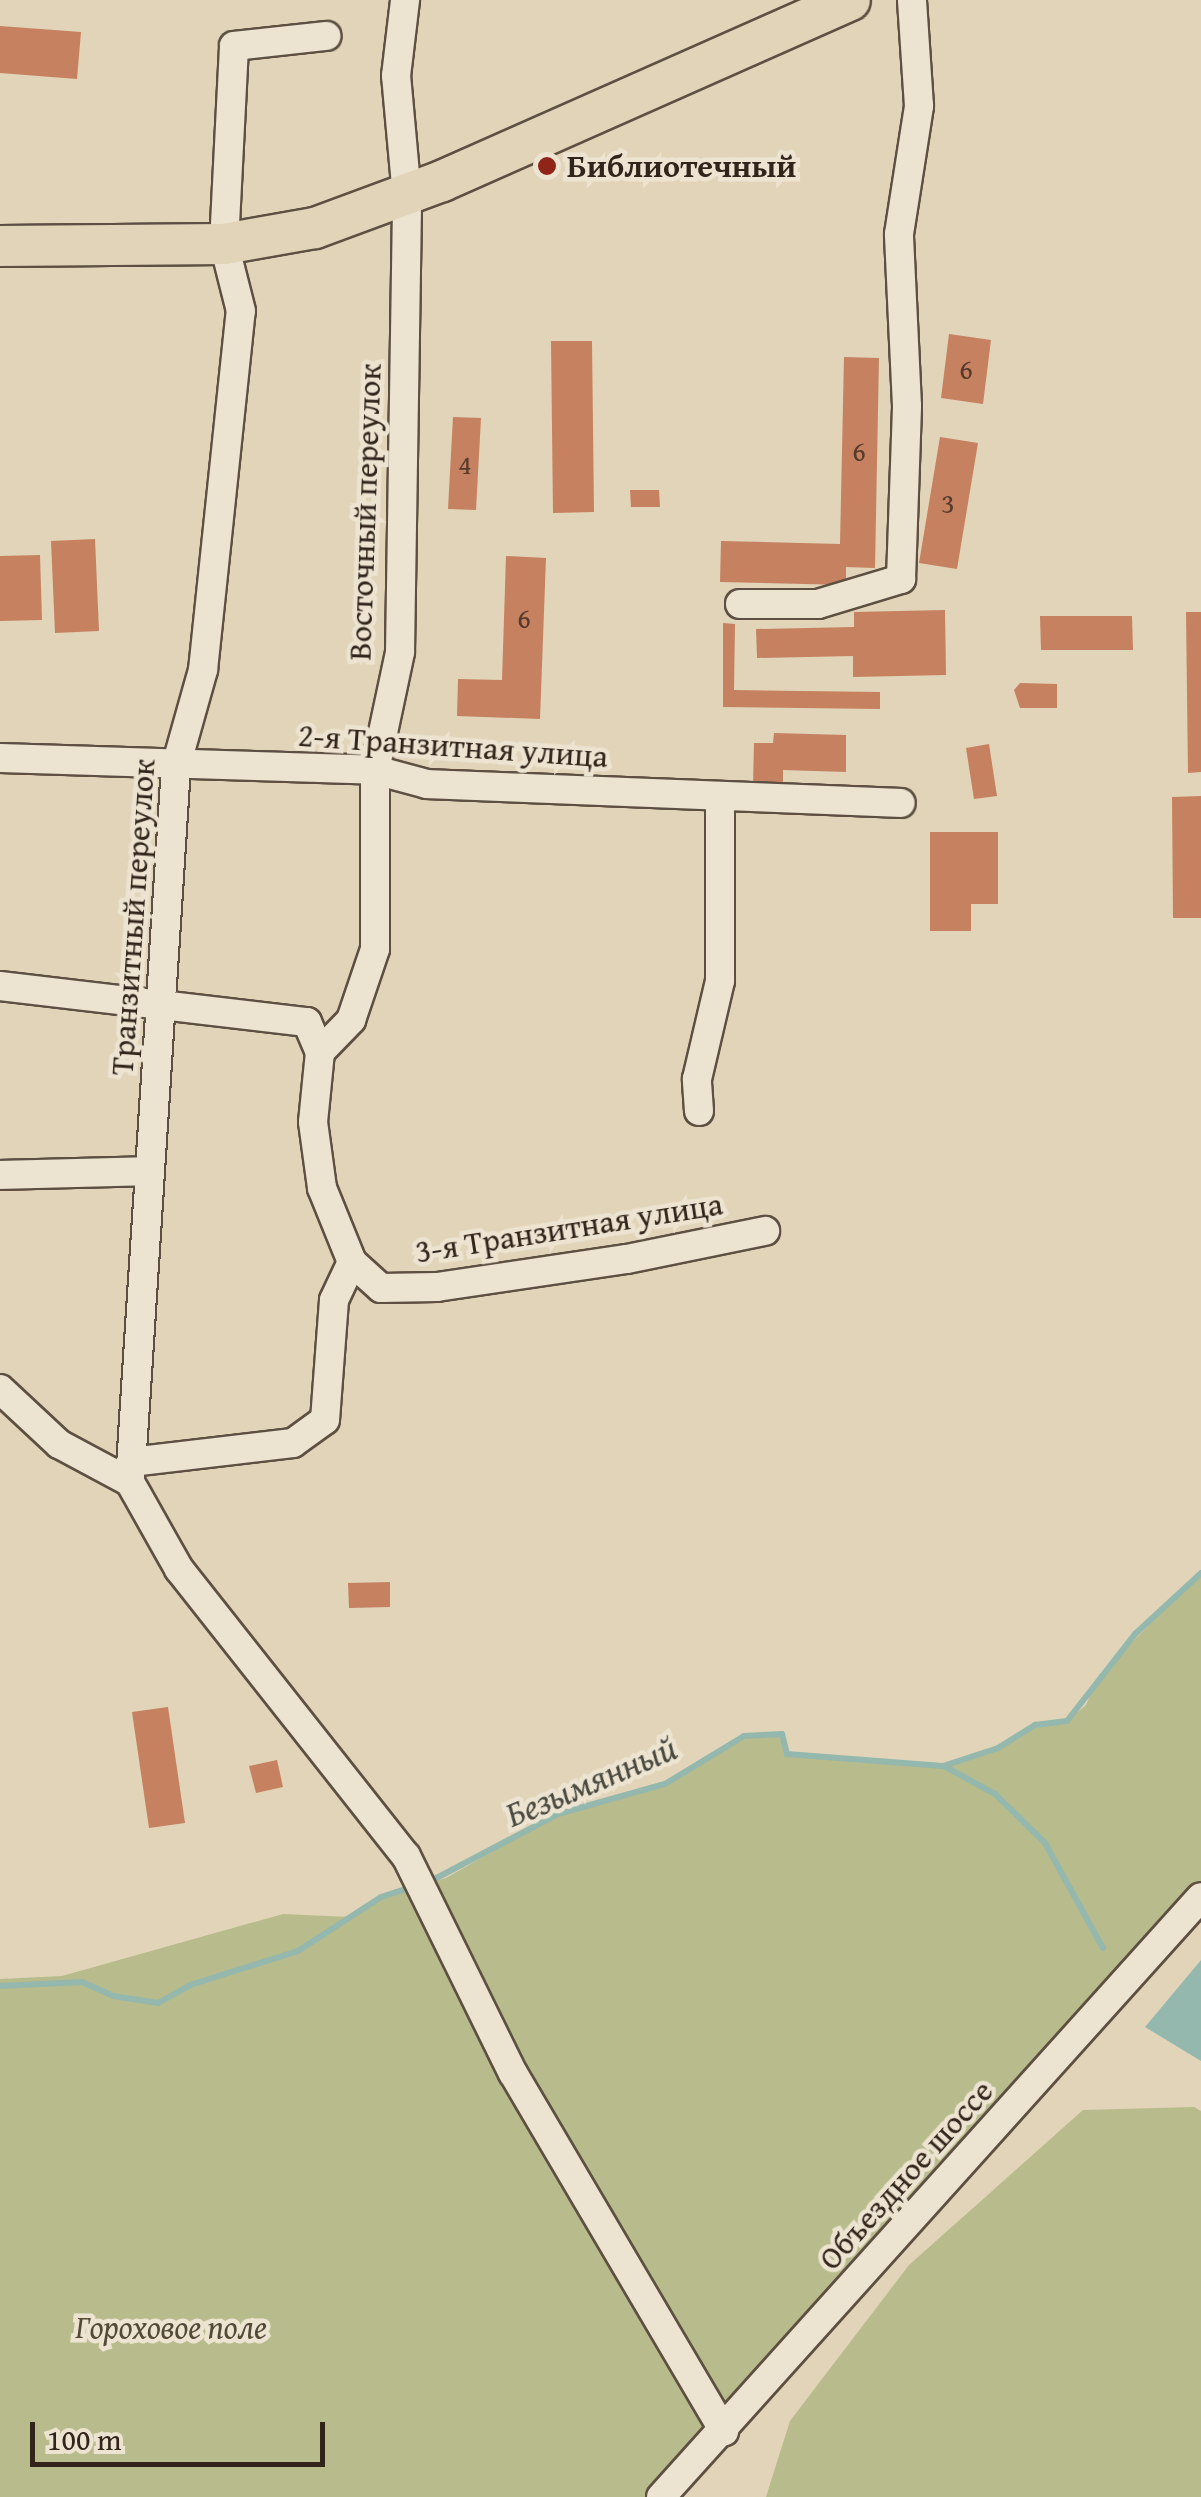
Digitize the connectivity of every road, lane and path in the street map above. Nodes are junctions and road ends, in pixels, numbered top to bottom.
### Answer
1 (405, 0) edge
2 (850, 0) edge
3 (912, 0) edge
4 (326, 36) dead end
5 (407, 196) junction
6 (224, 244) junction
7 (0, 246) edge
8 (740, 604) dead end
9 (0, 758) edge
10 (176, 766) junction
11 (375, 770) junction
12 (720, 800) junction
13 (901, 803) dead end
14 (0, 986) edge
15 (160, 1002) junction
16 (320, 1052) junction
17 (699, 1111) dead end
18 (150, 1171) junction
19 (0, 1175) edge
20 (765, 1231) dead end
21 (352, 1262) junction
22 (0, 1389) edge
23 (131, 1472) junction
24 (1201, 1897) edge
25 (724, 2431) junction
26 (661, 2497) edge

1 - 5 street, Восточный переулок
2 - 5 highway
3 - 8 street
4 - 6 street, Транзитный переулок
5 - 6 highway
5 - 11 street, Восточный переулок
6 - 7 highway
6 - 10 street, Транзитный переулок
9 - 10 street, 2-я Транзитная улица
10 - 11 street, 2-я Транзитная улица
10 - 15 street, Транзитный переулок
11 - 12 street, 2-я Транзитная улица
11 - 16 street, Восточный переулок
12 - 13 street, 2-я Транзитная улица
12 - 17 street
14 - 15 street
15 - 16 street
15 - 18 street, Транзитный переулок
16 - 21 street
18 - 19 street
18 - 23 street, Транзитный переулок
20 - 21 street, 3-я Транзитная улица
21 - 23 street
22 - 23 street
23 - 25 street
24 - 25 street, Объездное шоссе
25 - 26 street, Объездное шоссе

